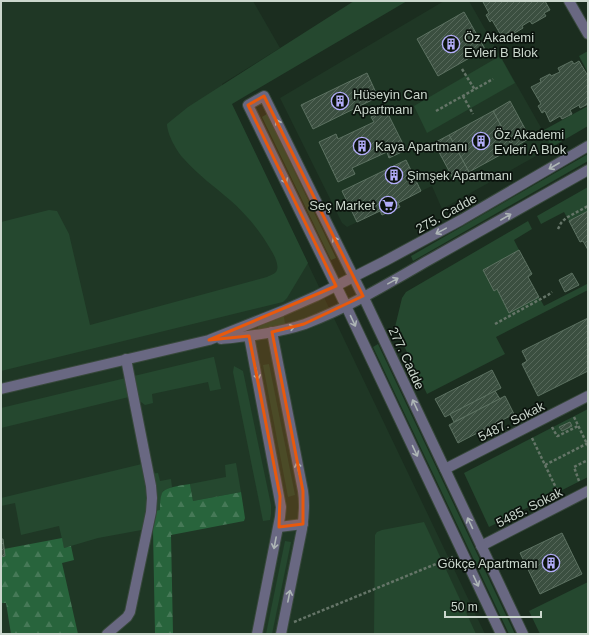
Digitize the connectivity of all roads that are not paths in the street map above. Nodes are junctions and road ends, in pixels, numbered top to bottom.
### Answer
1 (569, 1) edge
2 (588, 34) edge
3 (588, 146) edge
4 (588, 170) edge
5 (354, 277) junction
6 (336, 286) junction
7 (363, 296) junction
8 (346, 306) junction
9 (272, 332) junction
10 (249, 336) junction
11 (209, 340) junction
12 (126, 359) junction
13 (1, 390) edge
14 (588, 396) edge
15 (445, 469) junction
16 (588, 491) edge
17 (303, 524) junction
18 (278, 527) junction
19 (481, 546) junction
20 (282, 630) edge
21 (107, 634) edge
22 (257, 634) edge
23 (501, 634) edge
24 (523, 634) edge

1 - 2 street
3 -> 5 street, 275. Cadde
7 -> 4 street
5 - 6 street, 275. Cadde
5 -> 6 street, 277. Cadde
5 - 7 street, 277. Cadde
6 - 8 street
6 - 11 street, 275. Cadde
7 - 8 street
15 -> 7 street, 277. Cadde
9 -> 8 street
8 -> 23 street
9 - 10 street
17 -> 9 street
10 - 11 street
10 -> 18 street
11 - 12 street
12 - 13 street
12 - 21 street
14 - 15 street, 5487. Sokak
19 -> 15 street, 277. Cadde
16 - 19 street, 5485. Sokak
17 - 18 street
20 -> 17 street
18 -> 22 street
19 - 24 street, 277. Cadde

